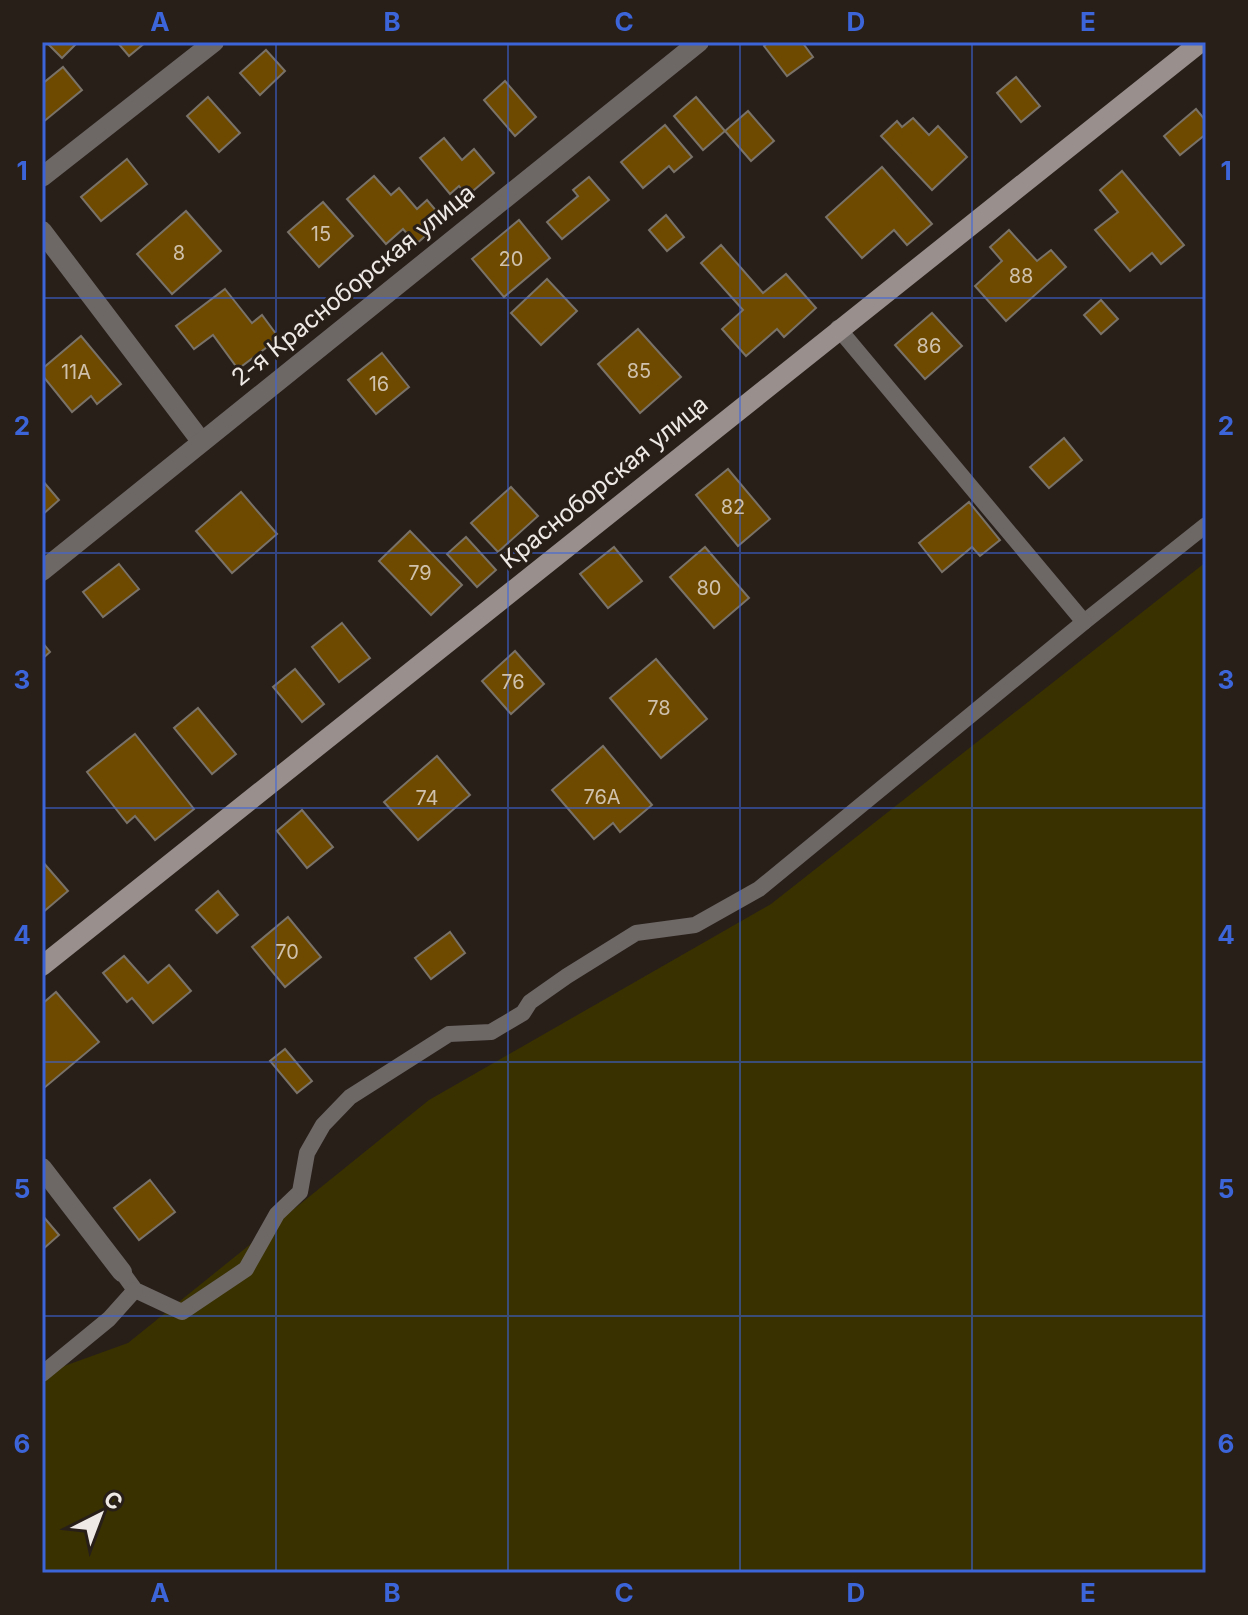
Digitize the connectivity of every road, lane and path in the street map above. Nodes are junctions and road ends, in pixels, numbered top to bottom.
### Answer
1 (214, 42) edge
2 (699, 42) edge
3 (1201, 42) edge
4 (42, 177) edge
5 (42, 231) edge
6 (838, 328) junction
7 (201, 441) junction
8 (1206, 525) edge
9 (42, 571) edge
10 (1084, 622) junction
11 (42, 966) edge
12 (42, 1168) edge
13 (122, 1272) joint
14 (135, 1290) junction
15 (42, 1374) edge

1 - 4 street
2 - 7 street, 2-я Красноборская улица
3 - 6 street, Красноборская улица
5 - 7 street
6 - 10 lane
6 - 11 street, Красноборская улица
7 - 9 street, 2-я Красноборская улица
8 - 10 lane
10 - 14 lane
12 - 13 street
13 - 14 lane
14 - 15 lane

